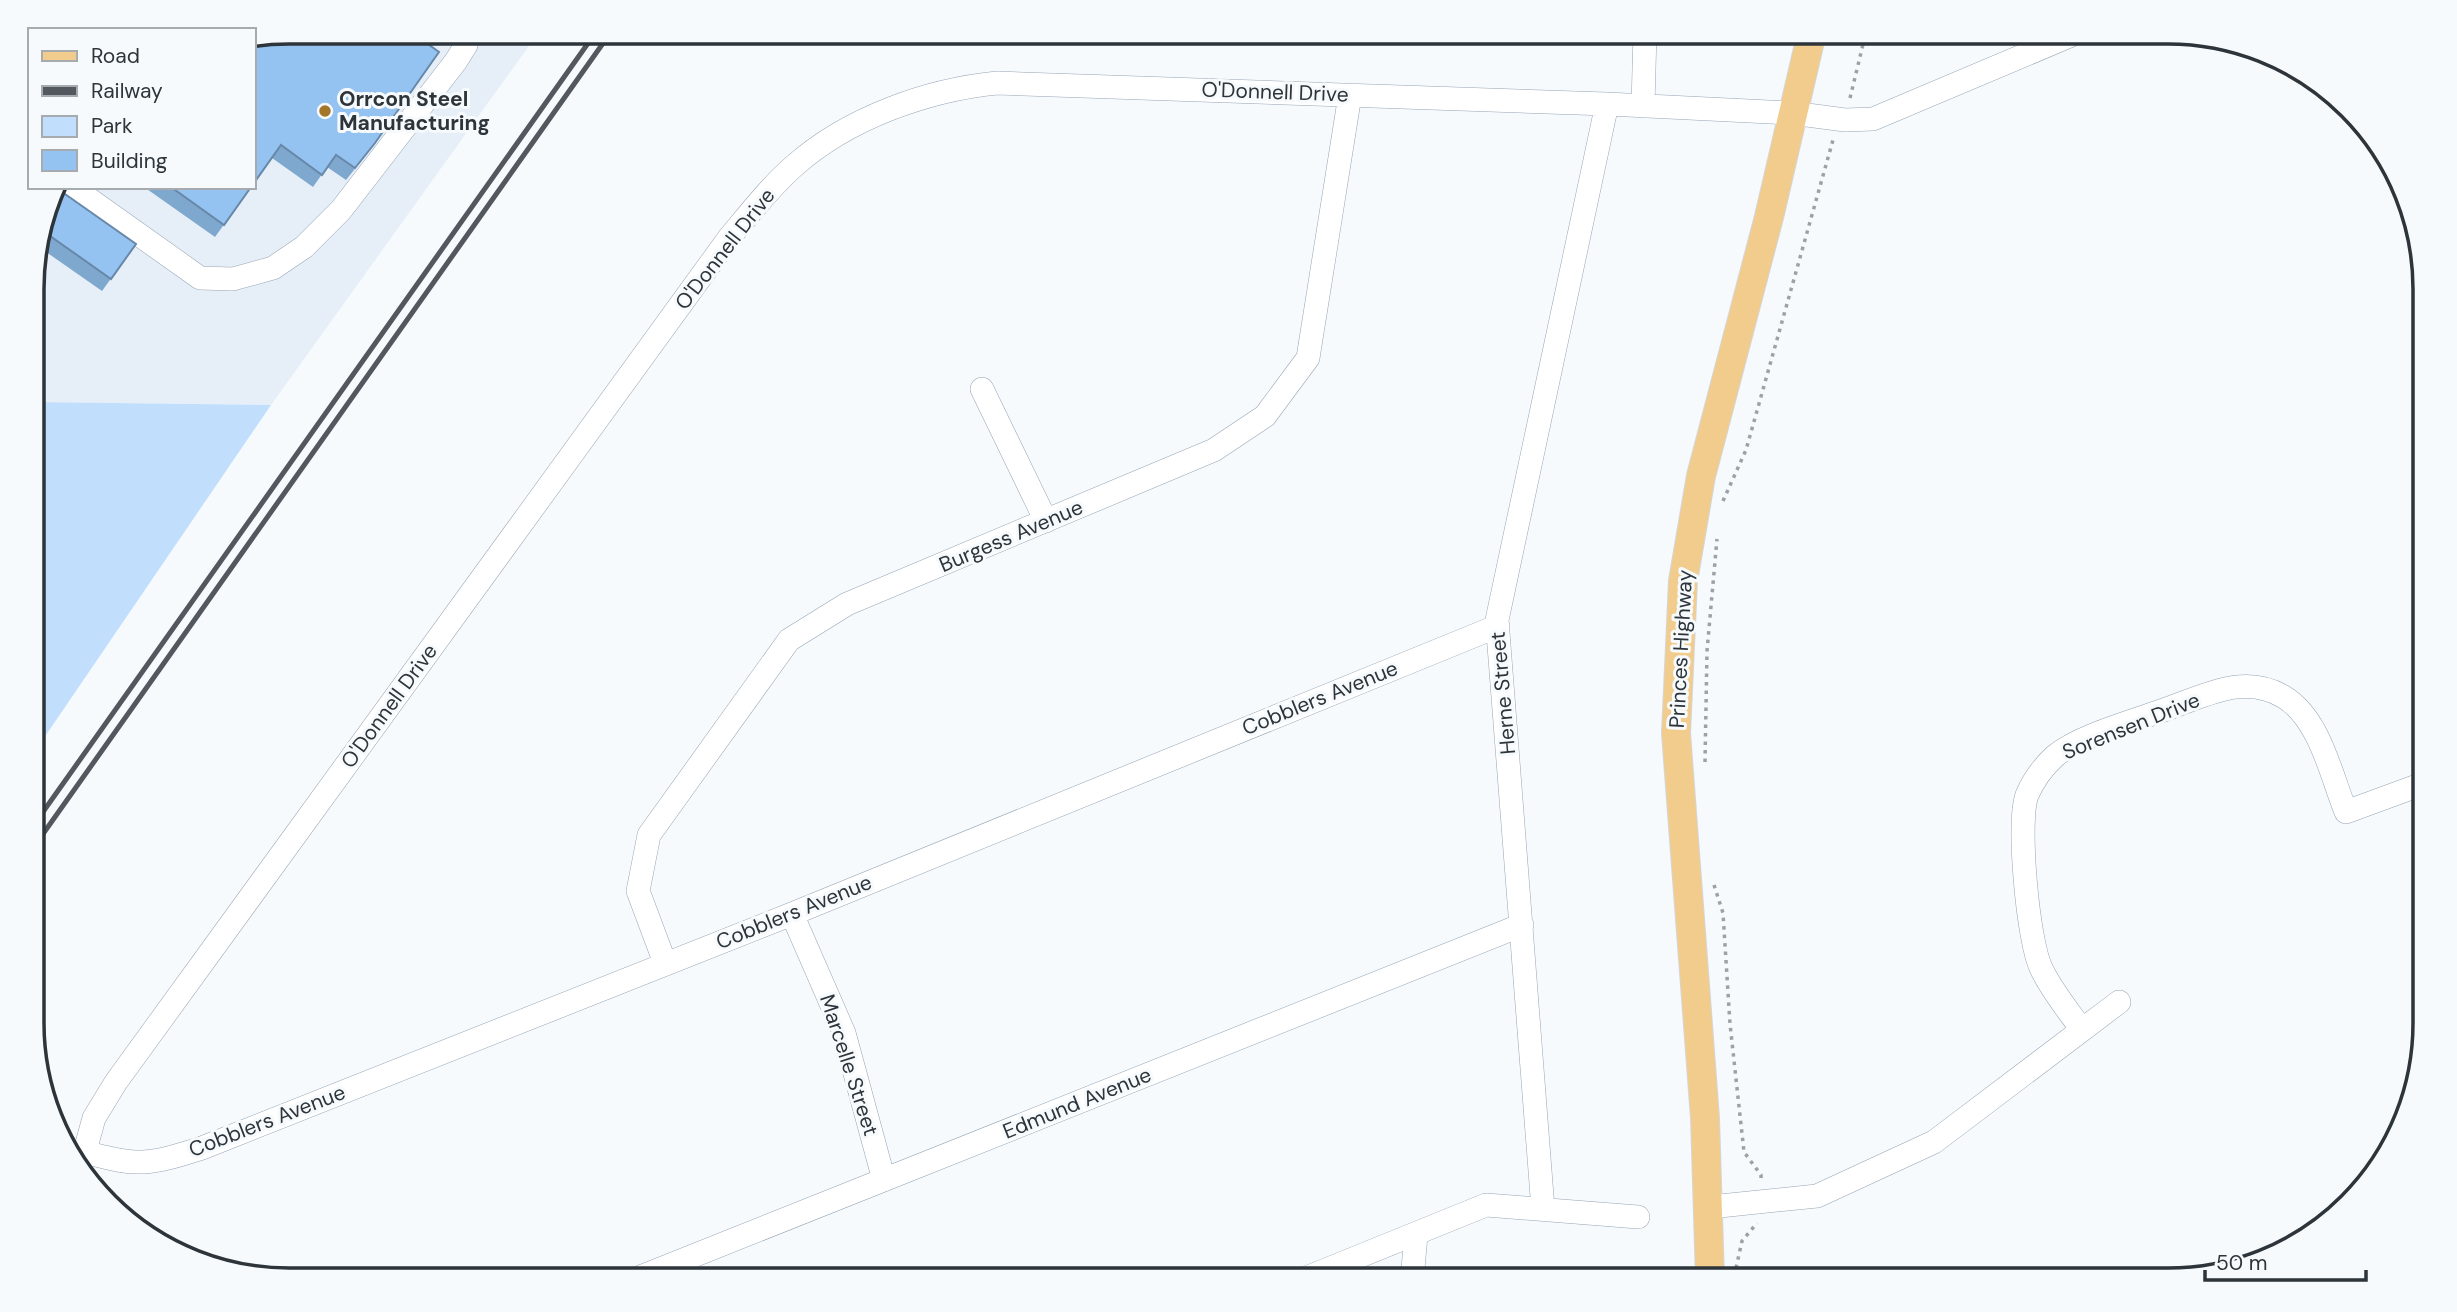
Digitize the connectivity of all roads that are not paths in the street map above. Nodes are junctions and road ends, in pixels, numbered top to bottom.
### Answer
1 (466, 44) edge
2 (1645, 44) edge
3 (1809, 44) edge
4 (2052, 44) edge
5 (1350, 95) junction
6 (1607, 104) junction
7 (1643, 106) junction
8 (1792, 113) junction
9 (75, 189) edge
10 (982, 389) dead end
11 (1046, 521) junction
12 (1497, 626) junction
13 (2413, 787) edge
14 (792, 914) junction
15 (1522, 925) junction
16 (665, 963) junction
17 (2119, 1002) dead end
18 (2082, 1030) junction
19 (83, 1156) edge
20 (86, 1160) edge
21 (884, 1180) junction
22 (1710, 1207) junction
23 (1543, 1209) junction
24 (1639, 1217) dead end
25 (1416, 1235) junction
26 (663, 1268) edge
27 (1332, 1268) edge
28 (1413, 1268) edge
29 (1721, 1268) edge

1 - 9 street
2 - 7 street
3 - 8 main road, Princes Highway
4 - 8 street, O'Donnell Drive
5 - 6 street, O'Donnell Drive
5 - 11 street, Burgess Avenue
5 - 19 street, O'Donnell Drive
6 - 7 street, O'Donnell Drive
6 - 12 street, Herne Street
7 - 8 street, O'Donnell Drive
8 - 22 main road, Princes Highway
10 - 11 street
11 - 16 street, Burgess Avenue
12 - 14 street, Cobblers Avenue
12 - 15 street, Herne Street
13 - 18 street, Sorensen Drive
14 - 16 street, Cobblers Avenue
14 - 21 street, Marcelle Street
15 - 21 street, Edmund Avenue
15 - 23 street, Herne Street
16 - 20 street, Cobblers Avenue
17 - 18 street
18 - 22 street
21 - 26 street, Edmund Avenue
22 - 29 main road, Princes Highway
23 - 24 street
23 - 25 street
25 - 27 street
25 - 28 street

